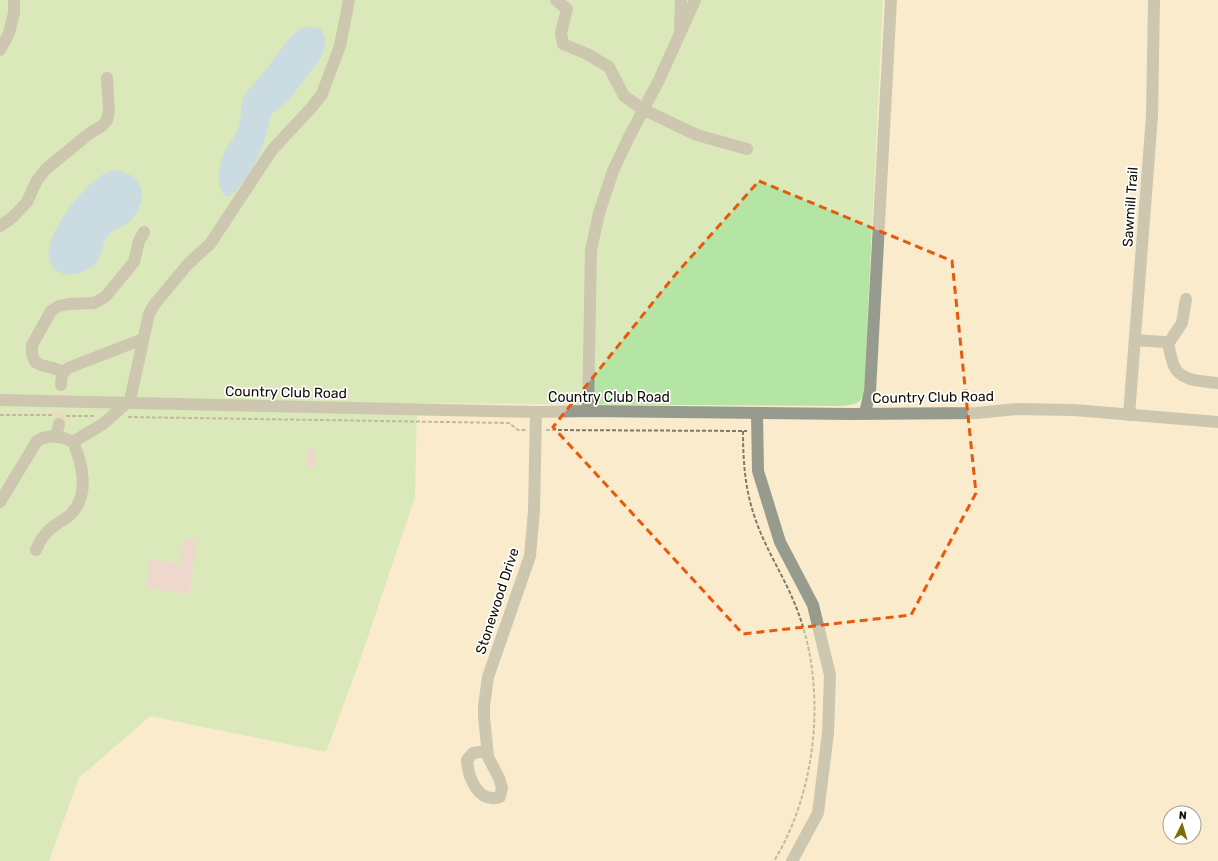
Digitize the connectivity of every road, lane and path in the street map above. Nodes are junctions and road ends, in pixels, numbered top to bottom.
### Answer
1 (14, 0) edge
2 (349, 0) edge
3 (556, 0) edge
4 (681, 0) edge
5 (695, 0) edge
6 (891, 0) edge
7 (1154, 0) edge
8 (682, 29) junction
9 (0, 50) edge
10 (107, 78) dead end
11 (644, 110) junction
12 (747, 149) dead end
13 (0, 226) edge
14 (144, 232) dead end
15 (1186, 299) dead end
16 (144, 339) junction
17 (1135, 340) junction
18 (1168, 344) junction
19 (64, 372) junction
20 (1218, 383) edge
21 (61, 385) tunnel mouth
22 (0, 400) edge
23 (127, 403) junction
24 (588, 410) junction
25 (536, 412) junction
26 (757, 413) junction
27 (865, 413) junction
28 (0, 414) edge
29 (110, 416) junction
30 (1129, 416) junction
31 (59, 418) junction
32 (1218, 422) edge
33 (535, 430) junction
34 (743, 431) junction
35 (747, 431) dead end
36 (56, 437) junction
37 (73, 442) junction
38 (0, 502) edge
39 (36, 550) dead end
40 (487, 751) dead end
41 (774, 861) edge
42 (792, 861) edge

1 - 9 street
2 - 16 street
3 - 11 street
4 - 8 street
5 - 8 street
6 - 27 street
7 - 17 street, Sawmill Trail
8 - 11 street
10 - 13 street
11 - 12 street
11 - 24 street
14 - 19 street
15 - 18 street
16 - 19 street
16 - 23 street
17 - 18 street
17 - 30 street, Sawmill Trail
18 - 20 street
19 - 21 street
22 - 23 street, Country Club Road
23 - 25 street, Country Club Road
23 - 29 street
24 - 25 street, Country Club Road
24 - 26 street, Country Club Road
25 - 33 street, Stonewood Drive
26 - 27 street, Country Club Road
26 - 42 street
27 - 30 street, Country Club Road
28 - 31 path
29 - 31 path
29 - 33 path
29 - 37 street
30 - 32 street, Country Club Road
31 - 36 street
33 - 34 path
33 - 40 street, Stonewood Drive
34 - 35 path
34 - 41 path
36 - 37 street
36 - 38 street
37 - 39 street

